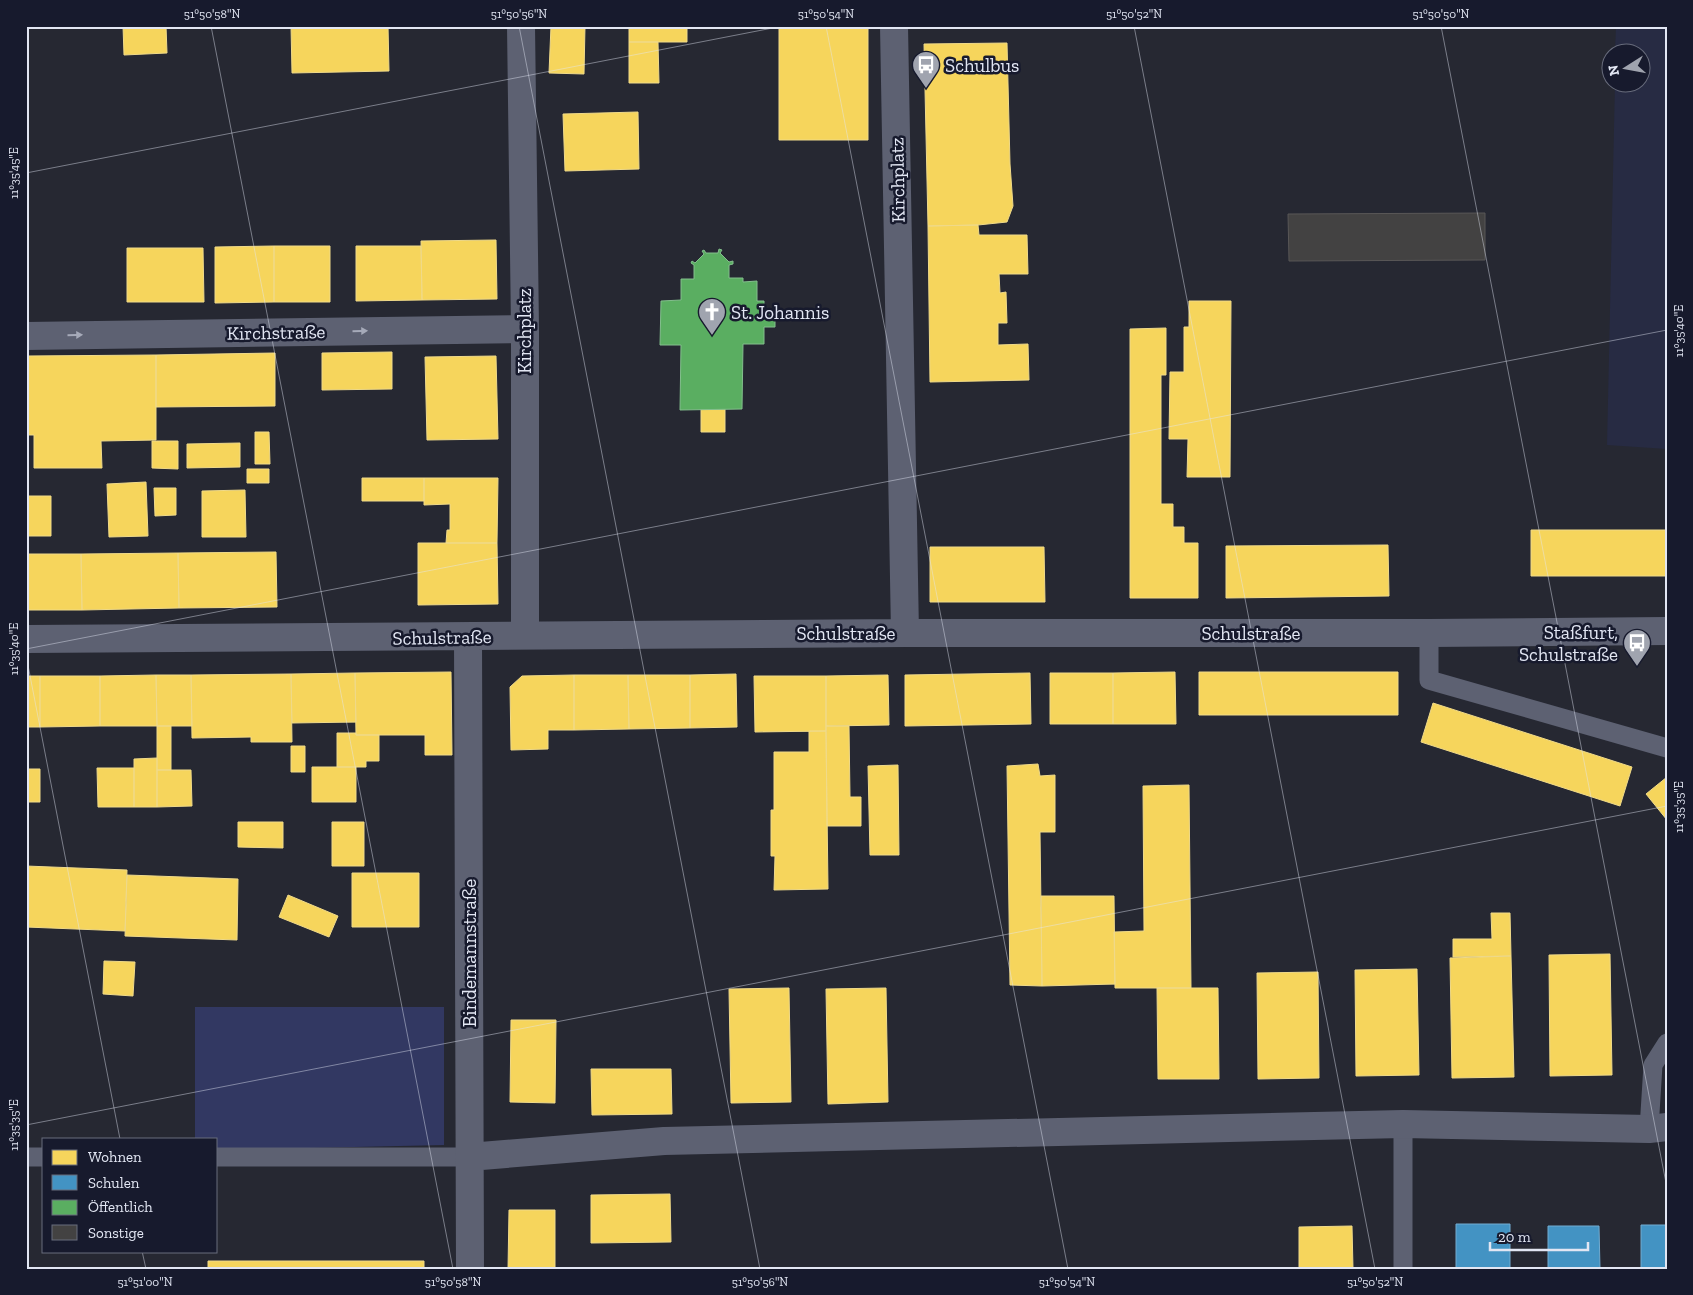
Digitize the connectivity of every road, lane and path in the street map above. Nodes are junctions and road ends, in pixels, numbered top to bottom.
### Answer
1 (521, 26) edge
2 (894, 26) edge
3 (525, 329) junction
4 (26, 336) edge
5 (1667, 631) edge
6 (905, 633) junction
7 (1429, 633) junction
8 (525, 636) junction
9 (468, 637) junction
10 (26, 639) edge
11 (1667, 748) edge
12 (1667, 1043) edge
13 (1403, 1124) junction
14 (1658, 1128) edge
15 (469, 1156) junction
16 (26, 1157) edge
17 (42, 1157) edge
18 (218, 1157) edge
19 (470, 1269) edge
20 (1403, 1269) edge

1 - 3 street, Kirchplatz
2 - 6 street, Kirchplatz
4 -> 3 street, Kirchstraße
3 - 8 street, Kirchplatz
5 - 7 street, Schulstraße
6 - 7 street, Schulstraße
6 - 8 street, Schulstraße
7 - 11 lane
8 - 9 street, Schulstraße
9 - 10 street, Schulstraße
9 - 15 street, Bindemannstraße
12 - 14 lane
13 - 14 street
13 - 15 street
13 - 20 lane
15 - 18 lane
15 - 19 street, Bindemannstraße
16 - 17 lane

